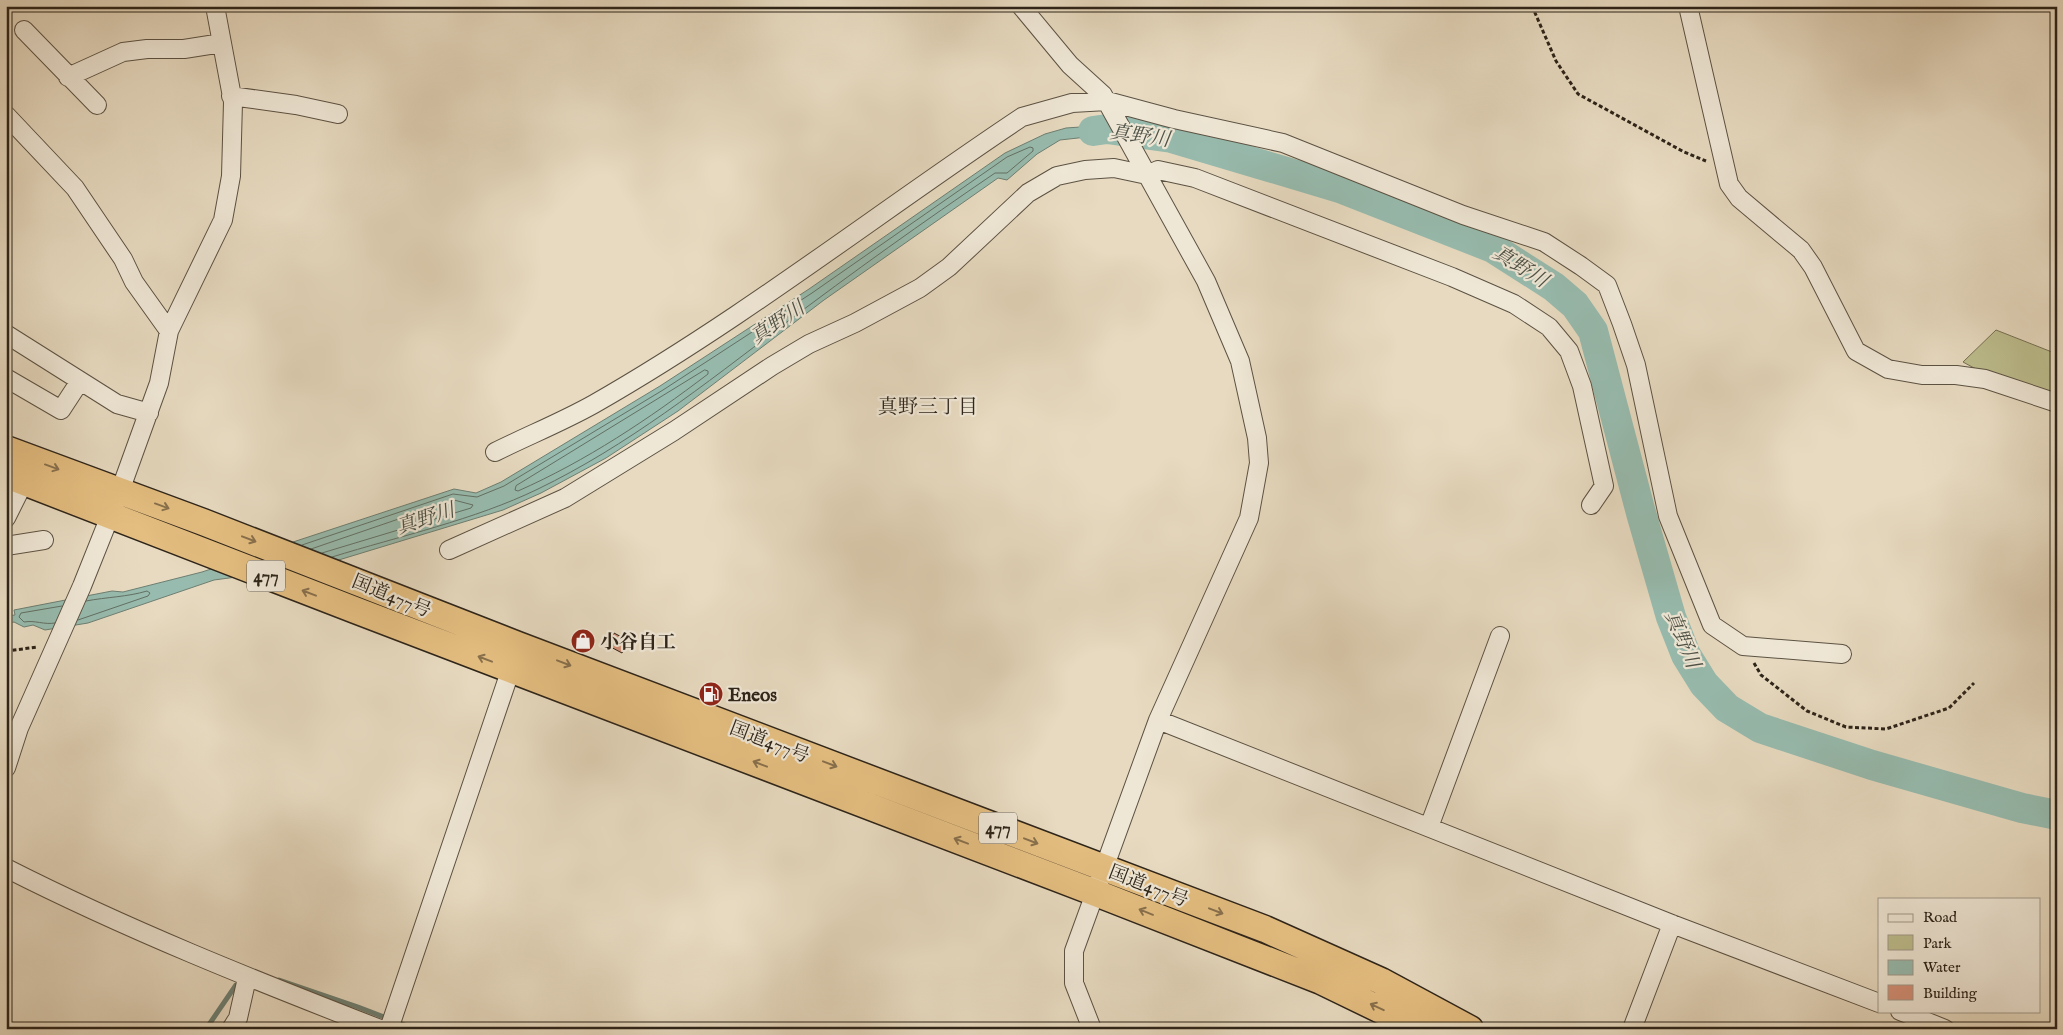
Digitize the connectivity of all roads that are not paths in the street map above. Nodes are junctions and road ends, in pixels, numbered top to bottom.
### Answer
1 (215, 6) edge
2 (1021, 6) edge
3 (1688, 6) edge
4 (24, 30) dead end
5 (222, 43) junction
6 (68, 77) junction
7 (232, 96) junction
8 (97, 104) dead end
9 (1110, 106) junction
10 (338, 114) dead end
11 (6, 115) edge
12 (1144, 170) junction
13 (169, 331) junction
14 (6, 334) edge
15 (6, 378) edge
16 (80, 381) junction
17 (2057, 403) edge
18 (148, 413) junction
19 (6, 449) edge
20 (495, 452) dead end
21 (15, 478) edge
22 (120, 491) junction
23 (1591, 505) dead end
24 (110, 515) junction
25 (6, 518) edge
26 (44, 540) dead end
27 (6, 546) edge
28 (449, 550) dead end
29 (1500, 636) dead end
30 (1842, 654) dead end
31 (515, 657) junction
32 (1158, 720) junction
33 (6, 768) edge
34 (1429, 827) junction
35 (6, 868) edge
36 (1104, 868) junction
37 (1096, 893) junction
38 (1672, 924) junction
39 (247, 978) junction
40 (1878, 1004) edge
41 (1902, 1012) edge
42 (231, 1029) edge
43 (380, 1029) edge
44 (389, 1029) edge
45 (1092, 1029) edge
46 (1420, 1029) edge
47 (1470, 1029) edge
48 (1632, 1029) edge
49 (1945, 1029) edge

1 - 5 street
2 - 9 street
3 - 17 street
4 - 6 street
5 - 6 street
5 - 7 street
6 - 8 street
7 - 10 street
7 - 13 street
9 - 12 street
9 - 20 street
9 - 30 street
11 - 13 street
12 - 23 street
12 - 28 street
12 - 32 street
13 - 18 street
14 - 16 street
15 - 16 street
16 - 18 street
18 - 22 street
19 -> 22 highway, 国道477号 / 477
21 - 24 highway, 国道477号 / 477
21 - 25 street
22 - 24 street
22 -> 31 highway, 国道477号 / 477
31 -> 24 highway, 国道477号 / 477
24 - 33 street
26 - 27 street
29 - 34 street
31 -> 36 highway, 国道477号 / 477
37 -> 31 highway, 国道477号 / 477
31 - 44 street
32 - 34 street
32 - 36 street
34 - 38 street
35 - 39 street
36 - 37 street
36 -> 47 highway, 国道477号 / 477
37 - 45 street
46 -> 37 highway, 国道477号 / 477
38 - 40 street
38 - 48 street
39 - 42 street
39 - 43 street
41 - 49 street

